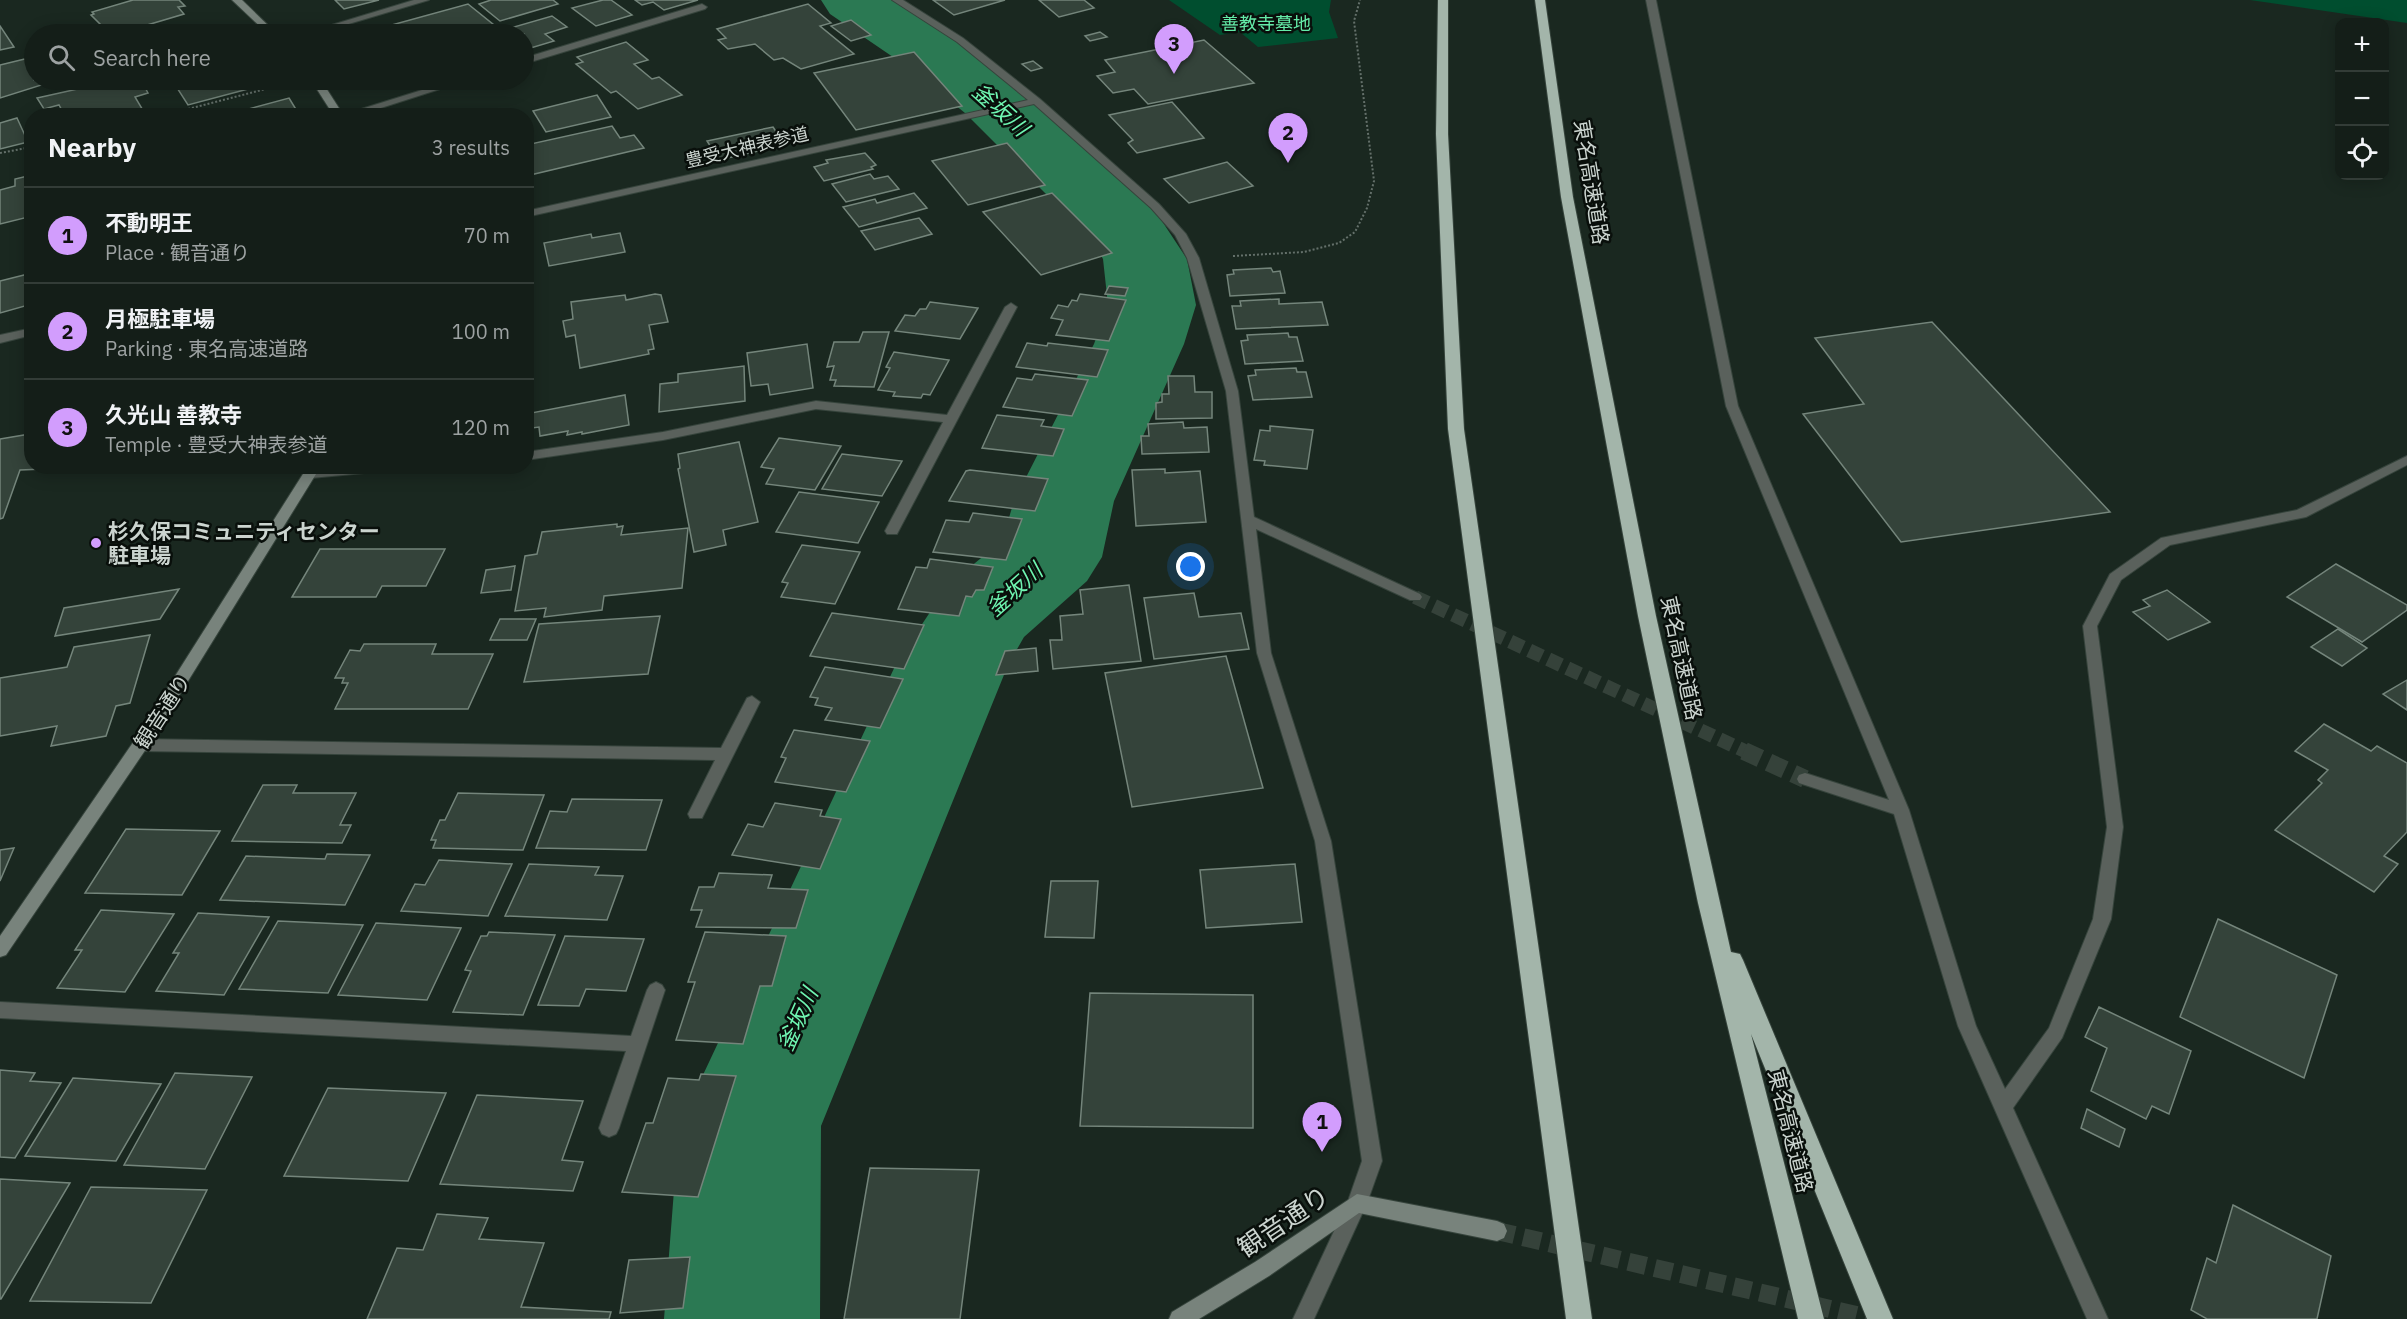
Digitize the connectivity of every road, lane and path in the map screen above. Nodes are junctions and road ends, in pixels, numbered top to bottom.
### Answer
1 (237, 0) edge
2 (424, 0) edge
3 (897, 0) edge
4 (1360, 0) edge
5 (1443, 0) edge
6 (1540, 0) edge
7 (1651, 0) edge
8 (702, 7) dead end
9 (262, 24) edge
10 (341, 24) edge
11 (534, 58) edge
12 (263, 90) edge
13 (323, 90) edge
14 (429, 90) edge
15 (1032, 102) junction
16 (192, 108) edge
17 (335, 108) edge
18 (368, 108) edge
19 (24, 148) edge
20 (0, 153) edge
21 (534, 212) edge
22 (1193, 258) junction
23 (1011, 307) dead end
24 (24, 333) edge
25 (0, 339) edge
26 (951, 419) junction
27 (534, 455) edge
28 (2407, 460) edge
29 (310, 474) edge
30 (1249, 520) junction
31 (892, 531) dead end
32 (1415, 597) tunnel mouth
33 (752, 702) dead end
34 (140, 745) junction
35 (726, 754) junction
36 (1805, 780) tunnel mouth
37 (1900, 810) junction
38 (696, 814) dead end
39 (1708, 903) junction
40 (0, 950) edge
41 (656, 990) dead end
42 (0, 1010) edge
43 (638, 1044) junction
44 (2002, 1108) junction
45 (609, 1128) dead end
46 (1356, 1203) junction
47 (1497, 1231) tunnel mouth
48 (1179, 1319) edge
49 (1303, 1319) edge
50 (1579, 1319) edge
51 (1811, 1319) edge
52 (1880, 1319) edge
53 (2098, 1319) edge

1 - 9 main road
2 - 10 street
3 - 15 street
4 - 22 path
5 - 50 highway
6 - 39 highway, 東名高速道路
7 - 37 street
8 - 11 street
12 - 16 path
13 - 17 main road
14 - 18 street
15 - 21 street, 豊受大神表参道
15 - 22 street
19 - 20 path
22 - 30 street
23 - 26 street
24 - 25 street
26 - 27 street
26 - 31 street
28 - 44 street
29 - 34 main road, 観音通り
30 - 32 street
30 - 46 street
33 - 35 street
34 - 35 street
34 - 40 main road, 観音通り
35 - 38 street
36 - 37 street
37 - 44 street
39 - 51 highway, 東名高速道路
39 - 52 highway
41 - 43 street
42 - 43 street
43 - 45 street
44 - 53 street
46 - 47 main road, 観音通り
46 - 48 main road, 観音通り
46 - 49 street

